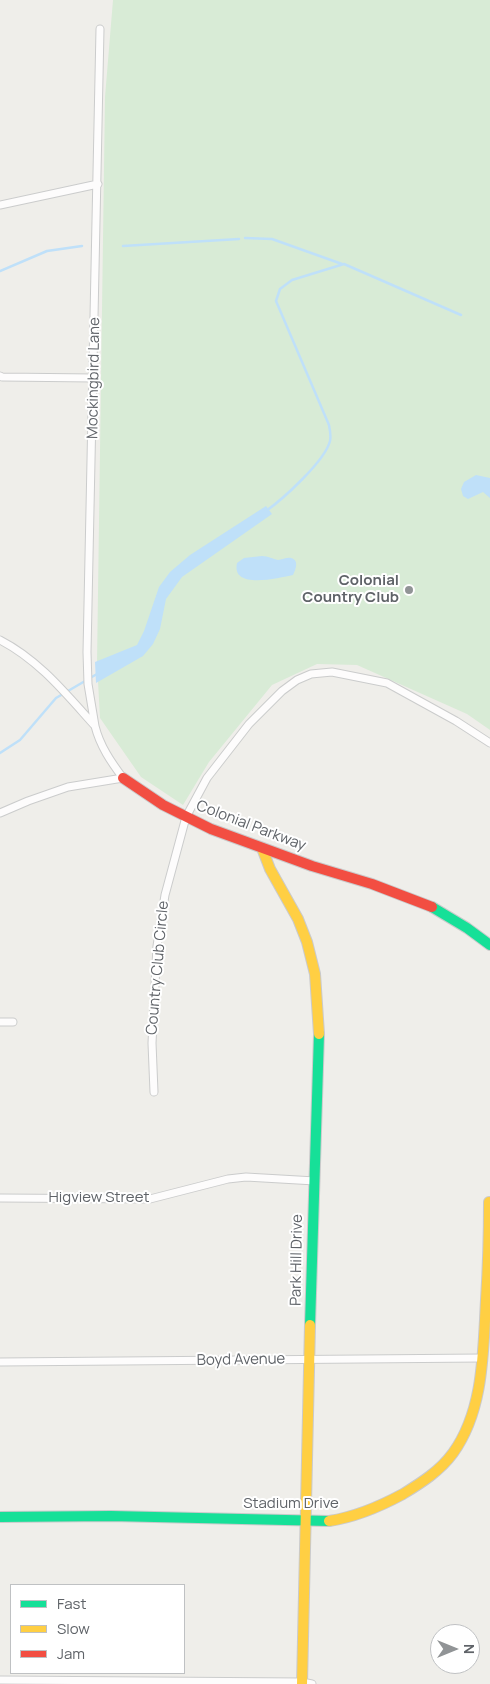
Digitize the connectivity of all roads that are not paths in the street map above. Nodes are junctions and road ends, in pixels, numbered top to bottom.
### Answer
1 (100, 29) dead end
2 (98, 184) junction
3 (0, 205) edge
4 (0, 376) edge
5 (94, 378) junction
6 (0, 640) edge
7 (94, 726) junction
8 (490, 744) edge
9 (123, 778) junction
10 (0, 813) edge
11 (186, 818) junction
12 (262, 848) junction
13 (490, 945) edge
14 (0, 1022) edge
15 (13, 1022) dead end
16 (154, 1092) dead end
17 (315, 1181) junction
18 (0, 1198) edge
19 (489, 1202) dead end
20 (482, 1358) junction
21 (310, 1359) junction
22 (0, 1362) edge
23 (0, 1517) edge
24 (306, 1520) junction
25 (0, 1680) edge
26 (302, 1683) edge
27 (312, 1684) edge

1 - 2 street, Mockingbird Lane
2 - 3 street
2 - 5 street, Mockingbird Lane
4 - 5 street
5 - 7 street, Mockingbird Lane
6 - 7 street
7 - 9 street
8 - 11 street, Country Club Circle
9 - 10 street
9 - 11 street, Colonial Parkway
11 - 12 street, Colonial Parkway
11 - 16 street, Country Club Circle
12 - 13 street, Colonial Parkway
12 - 17 street, Park Hill Drive
14 - 15 street
17 - 18 street, Higview Street
17 - 21 street, Park Hill Drive
19 - 20 street, Stadium Drive
20 - 21 street, Boyd Avenue
20 - 24 street, Stadium Drive
21 - 22 street, Boyd Avenue
21 - 24 street, Park Hill Drive
23 - 24 street, Stadium Drive
24 - 26 street, Park Hill Drive
25 - 26 street
26 - 27 street

